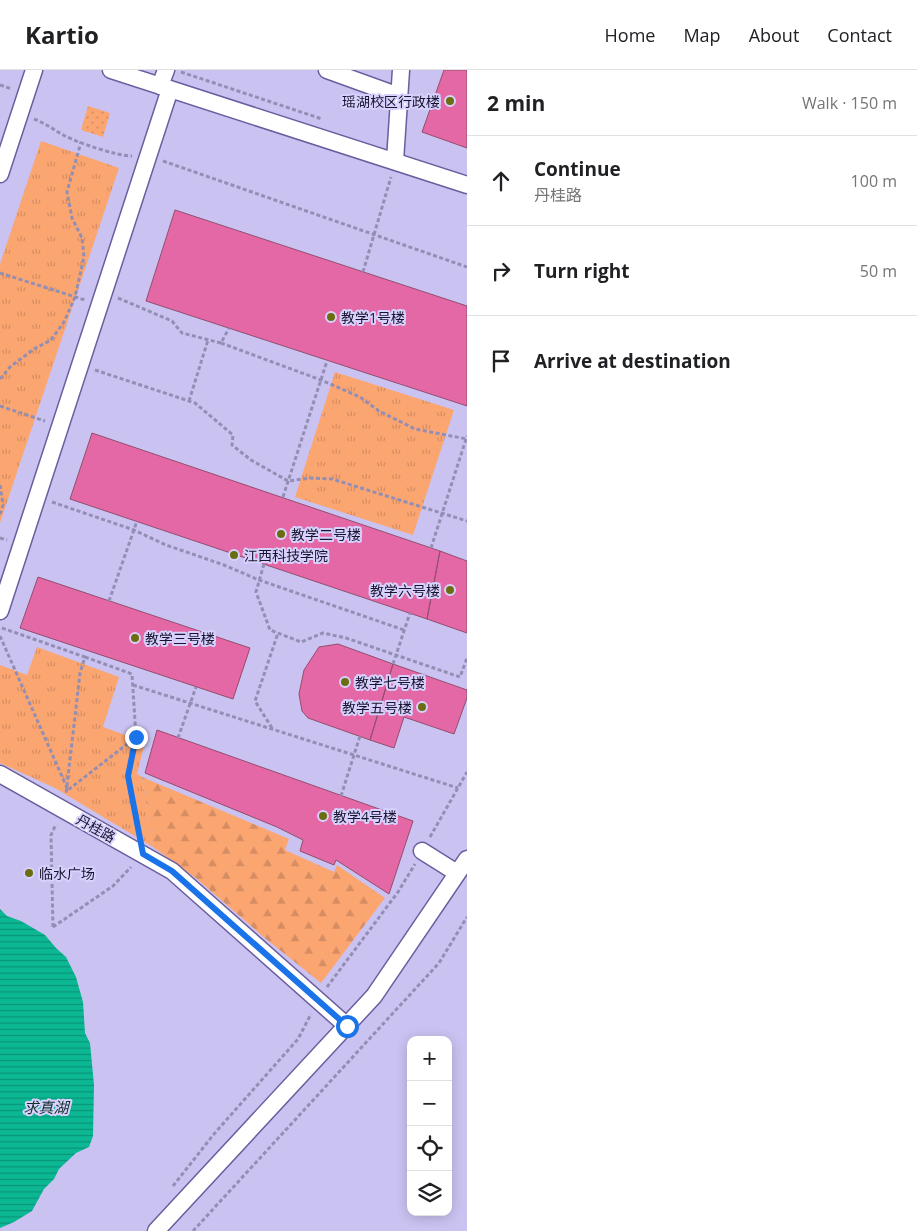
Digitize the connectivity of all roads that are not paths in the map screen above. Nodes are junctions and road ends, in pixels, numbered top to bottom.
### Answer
1 (34, 70) edge
2 (111, 70) edge
3 (166, 70) edge
4 (327, 70) edge
5 (401, 70) edge
6 (165, 88) junction
7 (399, 96) junction
8 (395, 161) junction
9 (0, 174) edge
10 (467, 184) edge
11 (0, 611) edge
12 (0, 774) edge
13 (422, 851) road end
14 (467, 859) edge
15 (457, 873) junction
16 (347, 1026) junction
17 (156, 1231) edge

1 - 9 street
2 - 6 street
3 - 6 street
4 - 7 street
5 - 7 street
6 - 8 street
6 - 11 street
7 - 8 street
8 - 10 street
12 - 16 street, 丹桂路
13 - 15 street
14 - 15 street
15 - 16 street
16 - 17 street

